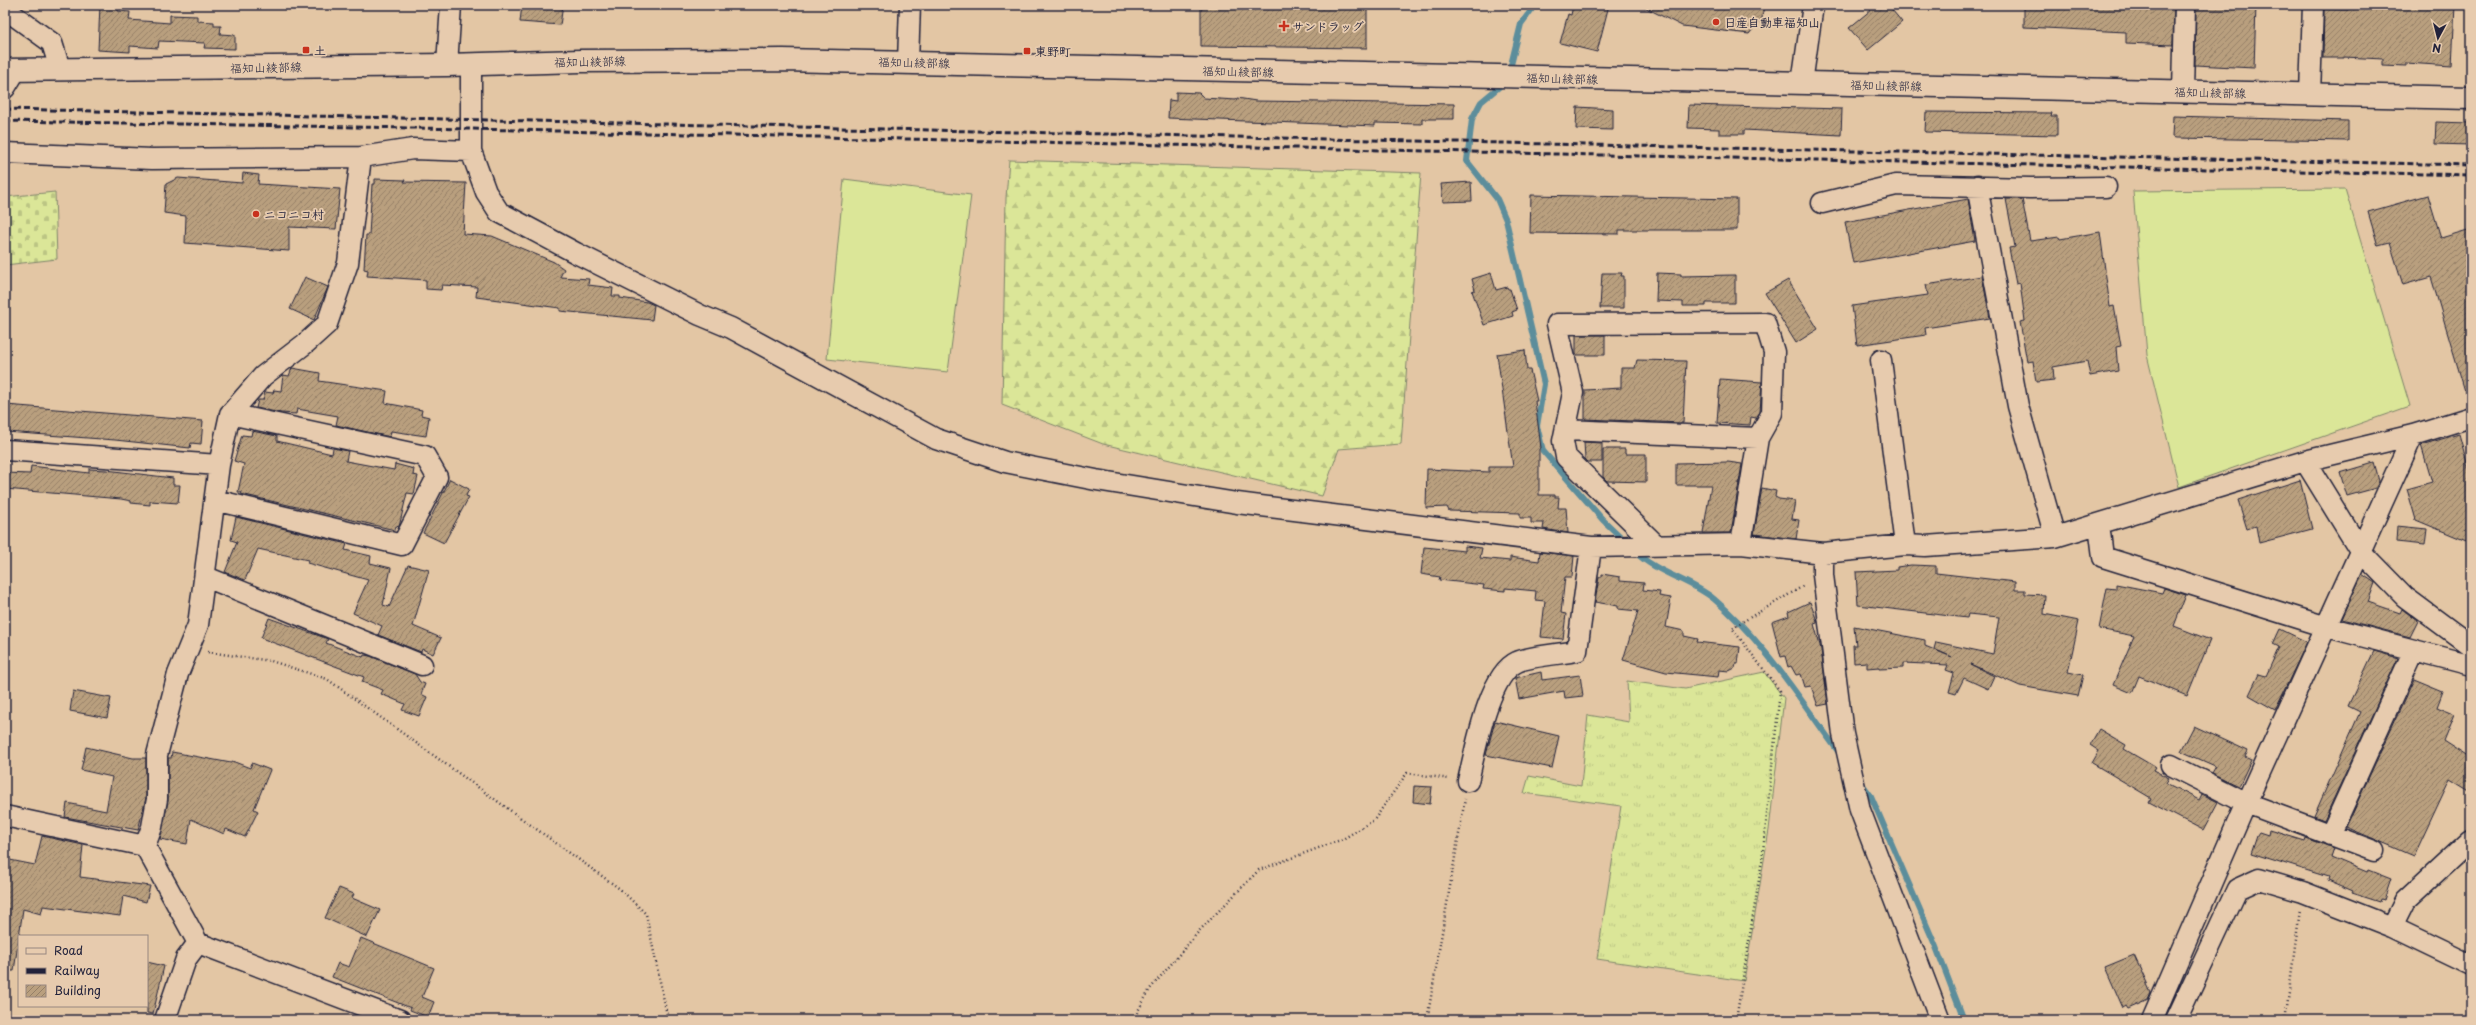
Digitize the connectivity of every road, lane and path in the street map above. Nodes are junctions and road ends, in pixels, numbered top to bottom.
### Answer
1 (450, 5) edge
2 (910, 5) edge
3 (1813, 5) edge
4 (2185, 5) edge
5 (2313, 5) edge
6 (5, 9) edge
7 (908, 62) junction
8 (471, 64) junction
9 (447, 65) junction
10 (60, 69) junction
11 (9, 76) edge
12 (1802, 83) junction
13 (2183, 91) junction
14 (2310, 94) junction
15 (2471, 98) edge
16 (471, 151) junction
17 (5, 154) edge
18 (361, 157) junction
19 (1977, 186) junction
20 (2106, 187) dead end
21 (1822, 203) dead end
22 (1880, 360) dead end
23 (230, 414) junction
24 (2471, 417) edge
25 (1566, 430) junction
26 (2413, 435) junction
27 (1758, 438) junction
28 (5, 450) edge
29 (2305, 461) junction
30 (220, 465) junction
31 (215, 500) junction
32 (2099, 524) junction
33 (2055, 537) junction
34 (1741, 544) junction
35 (1650, 545) junction
36 (1905, 545) junction
37 (1598, 546) junction
38 (2361, 552) junction
39 (1822, 553) junction
40 (1823, 575) junction
41 (206, 577) junction
42 (2327, 627) junction
43 (2471, 646) edge
44 (2414, 650) junction
45 (186, 651) junction
46 (422, 665) dead end
47 (2471, 666) edge
48 (2171, 765) dead end
49 (1468, 781) junction
50 (2246, 803) junction
51 (5, 816) edge
52 (2330, 835) junction
53 (2471, 840) edge
54 (145, 846) junction
55 (2374, 851) dead end
56 (2303, 892) junction
57 (2392, 927) junction
58 (198, 943) junction
59 (2471, 965) edge
60 (165, 1020) edge
61 (400, 1020) edge
62 (668, 1020) edge
63 (1133, 1020) edge
64 (1427, 1020) edge
65 (1736, 1020) edge
66 (1940, 1020) edge
67 (2152, 1020) edge
68 (2176, 1020) edge
69 (2285, 1020) edge

1 - 9 street
2 - 7 street
3 - 12 street
4 - 13 street
5 - 14 street
6 - 10 street
7 - 8 main road, 福知山綾部線
7 - 12 main road, 福知山綾部線
8 - 9 main road, 福知山綾部線
8 - 16 street
9 - 10 main road, 福知山綾部線
10 - 11 main road, 福知山綾部線
12 - 13 main road, 福知山綾部線
13 - 14 main road, 福知山綾部線
14 - 15 main road, 福知山綾部線
16 - 18 street
16 - 37 street
17 - 18 street
18 - 23 street
19 - 20 street
19 - 21 street
19 - 33 street
22 - 36 street
23 - 30 street
23 - 31 street
24 - 26 street
25 - 27 street
25 - 27 street
25 - 35 street
26 - 29 street
26 - 38 street
27 - 34 street
28 - 30 street
29 - 32 street
29 - 38 street
30 - 31 street
31 - 41 street
32 - 33 street
32 - 42 street
33 - 36 street
34 - 35 street
34 - 39 street
35 - 37 street
36 - 39 street
37 - 49 street
38 - 42 street
38 - 43 street
39 - 40 street
40 - 65 path
40 - 66 street
41 - 45 street
41 - 46 street
42 - 44 street
42 - 50 street
44 - 47 street
44 - 52 street
45 - 54 street
45 - 62 path
48 - 50 street
49 - 63 path
49 - 64 path
50 - 52 street
50 - 67 street
51 - 54 street
52 - 55 street
53 - 57 street
54 - 58 street
56 - 57 street
56 - 68 street
56 - 69 path
57 - 59 street
58 - 60 street
58 - 61 street

